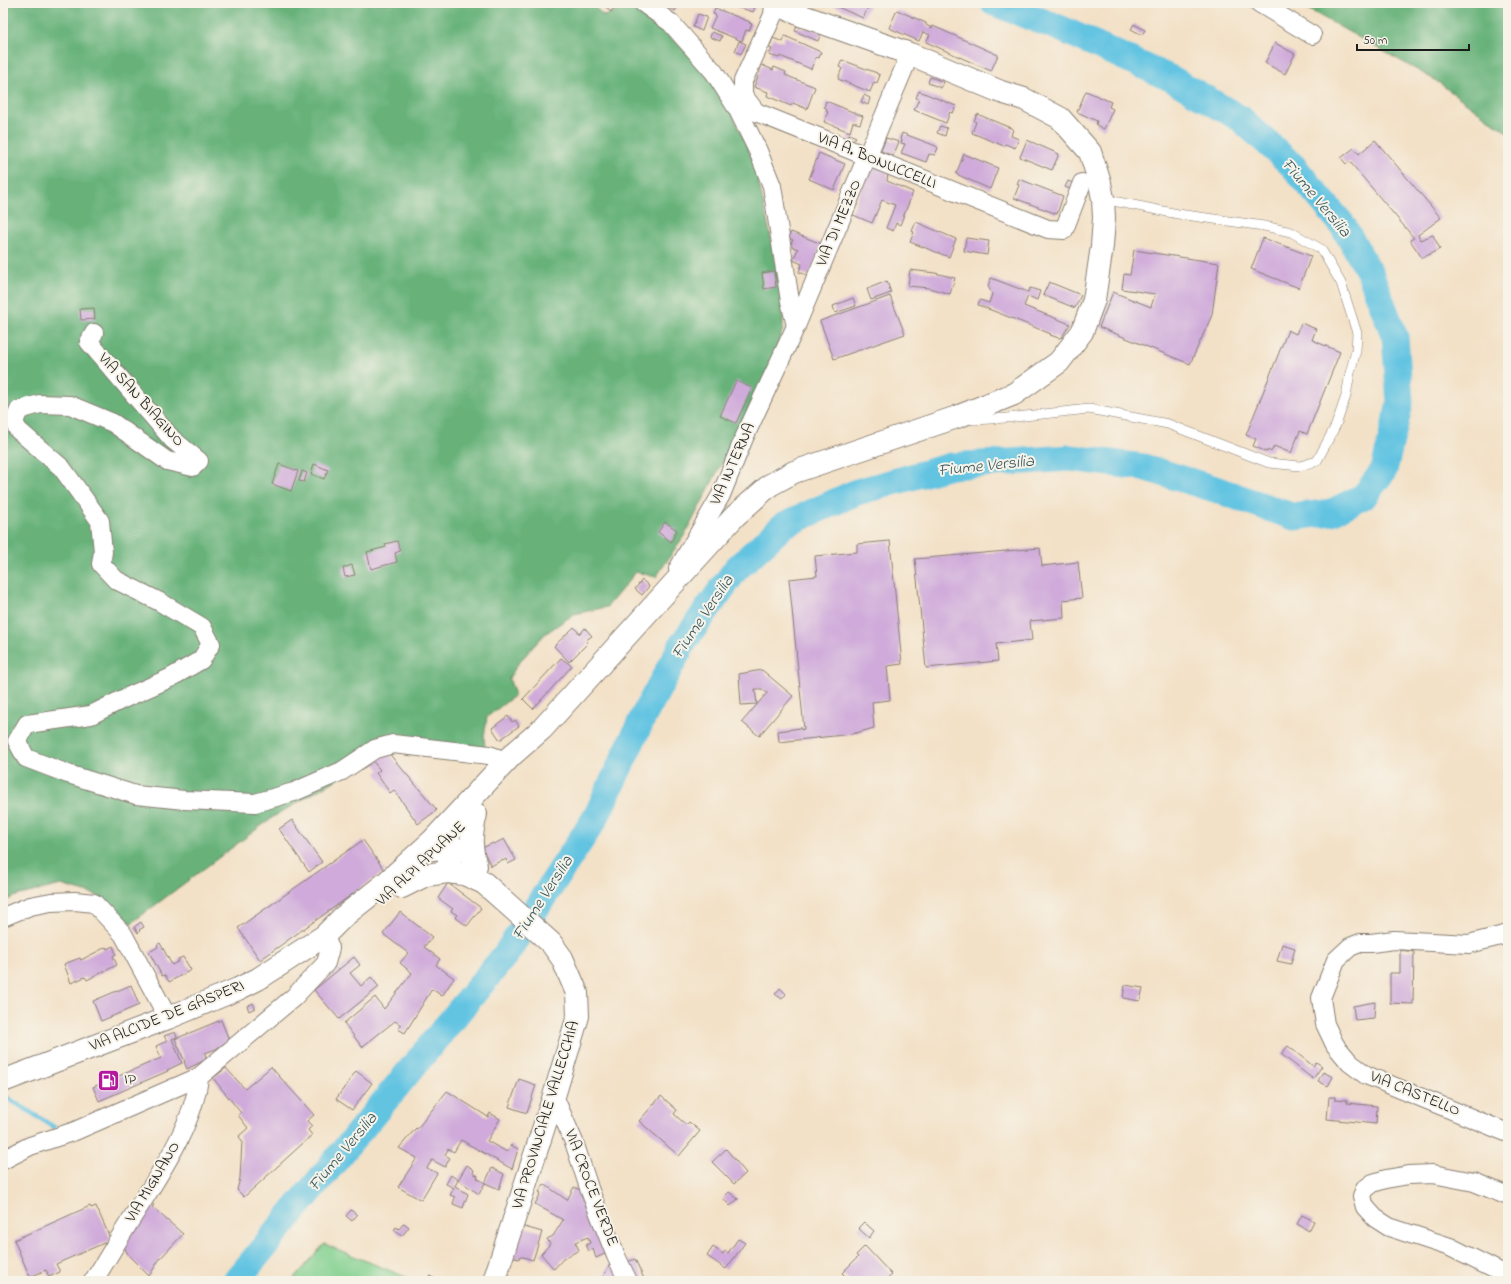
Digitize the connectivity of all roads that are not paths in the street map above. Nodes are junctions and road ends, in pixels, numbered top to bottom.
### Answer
1 (643, 3) edge
2 (775, 3) edge
3 (1259, 3) edge
4 (1312, 35) dead end
5 (910, 54) junction
6 (868, 157) junction
7 (1082, 183) dead end
8 (1103, 199) junction
9 (796, 326) junction
10 (94, 333) dead end
11 (957, 417) junction
12 (662, 598) junction
13 (533, 737) junction
14 (506, 761) junction
15 (476, 814) junction
16 (438, 843) junction
17 (472, 854) junction
18 (454, 873) junction
19 (395, 884) junction
20 (491, 889) junction
21 (3, 917) edge
22 (1508, 934) edge
23 (324, 936) junction
24 (168, 1018) junction
25 (199, 1077) junction
26 (3, 1081) edge
27 (554, 1096) junction
28 (1508, 1133) edge
29 (3, 1160) edge
30 (1508, 1196) edge
31 (1508, 1276) edge
32 (93, 1281) edge
33 (494, 1281) edge
34 (628, 1281) edge

1 - 9 street
2 - 5 main road
2 - 6 street, VIA A. BONUCCELLI
3 - 4 street
5 - 6 street, VIA DI MEZZO
5 - 8 main road
6 - 7 street, VIA A. BONUCCELLI
6 - 9 street, VIA DI MEZZO
8 - 11 main road
8 - 11 lane
9 - 12 street, VIA INTERNA
10 - 14 street, VIA SAN BIAGINO
11 - 12 main road
12 - 13 main road
13 - 14 main road
13 - 15 main road, VIA ALPI APUANE
14 - 16 main road
15 - 16 main road, VIA ALPI APUANE
15 - 17 main road
16 - 17 main road
16 - 18 main road
16 - 19 main road, VIA ALPI APUANE
17 - 20 main road
18 - 19 main road
18 - 20 main road
19 - 23 main road, VIA ALPI APUANE
20 - 27 main road, VIA PROVINCIALE VALLECCHIA
21 - 24 street
22 - 28 street, VIA CASTELLO
23 - 24 main road, VIA ALCIDE DE GASPERI
23 - 25 street
24 - 26 main road, VIA ALCIDE DE GASPERI
25 - 29 street
25 - 32 street, VIA MIGNANO
27 - 33 main road, VIA PROVINCIALE VALLECCHIA
27 - 34 street, VIA CROCE VERDE
30 - 31 street

